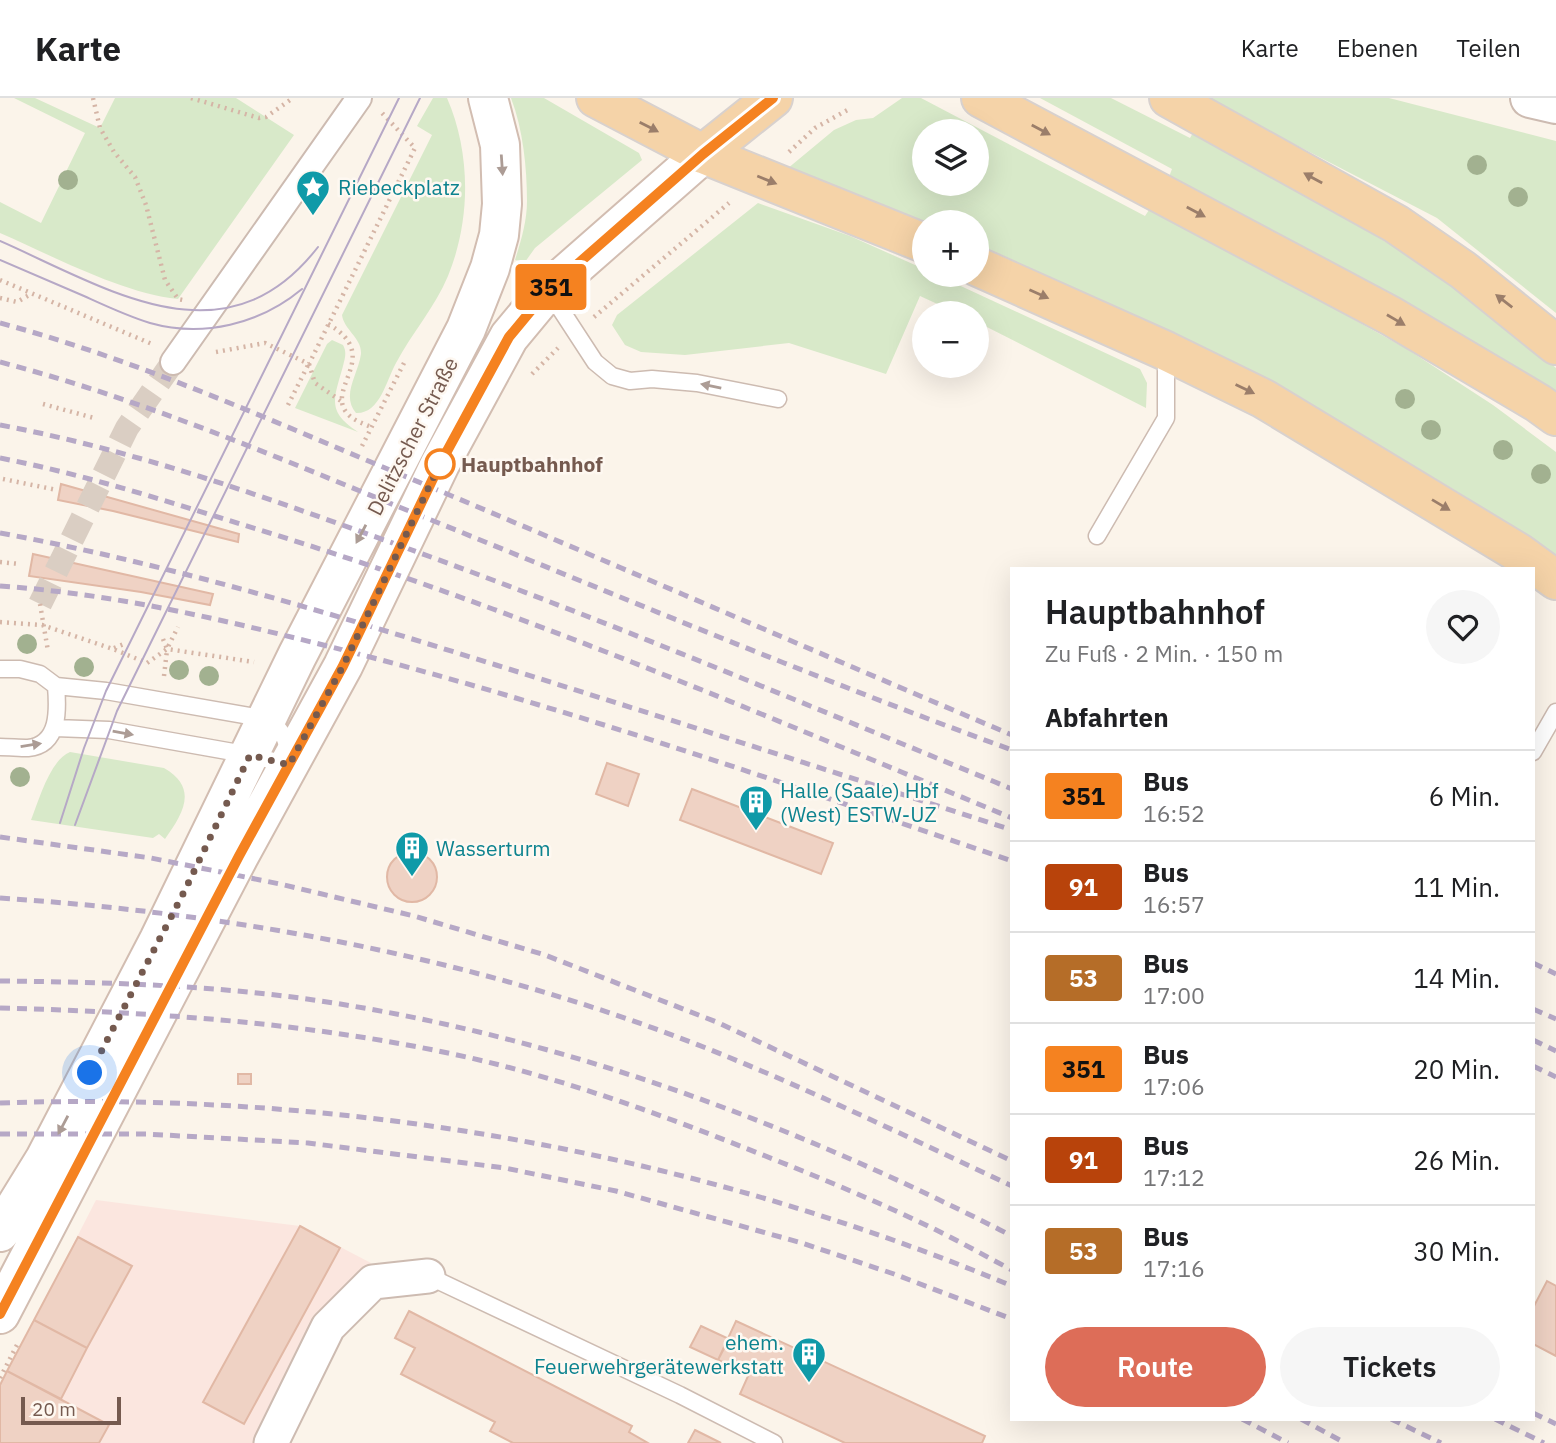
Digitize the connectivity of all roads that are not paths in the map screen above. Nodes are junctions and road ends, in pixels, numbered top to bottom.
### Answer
1 (488, 98) edge
2 (596, 98) edge
3 (773, 98) edge
4 (981, 98) edge
5 (1530, 98) edge
6 (1173, 100) edge
7 (366, 101) edge
8 (1556, 104) edge
9 (703, 154) junction
10 (912, 238) edge
11 (989, 272) edge
12 (548, 290) junction
13 (1556, 345) edge
14 (1166, 351) junction
15 (178, 357) tunnel mouth
16 (778, 399) dead end
17 (1556, 416) edge
18 (1097, 536) dead end
19 (1556, 580) edge
20 (0, 668) edge
21 (56, 686) junction
22 (1556, 712) edge
23 (267, 719) junction
24 (55, 728) junction
25 (0, 747) edge
26 (1535, 749) edge
27 (250, 755) junction
28 (289, 765) junction
29 (0, 1232) edge
30 (428, 1276) joint
31 (0, 1314) edge
32 (271, 1443) edge
33 (774, 1443) edge

1 -> 23 main road, Delitzscher Straße
2 -> 9 main road
3 - 9 main road
4 -> 17 main road
5 - 8 main road
13 -> 6 main road
7 - 15 street
9 -> 10 main road
9 - 12 main road, Delitzscher Straße
11 -> 14 main road
16 -> 12 lane
12 - 28 main road, Delitzscher Straße
14 - 18 lane
14 -> 19 main road
20 - 21 lane
21 - 23 lane
21 - 24 lane
22 - 26 lane
23 - 27 main road, Delitzscher Straße
23 - 28 lane
25 -> 24 lane
24 -> 27 lane
27 - 28 lane
27 -> 29 main road, Delitzscher Straße
28 - 31 main road, Delitzscher Straße
30 - 32 street
30 - 33 lane

